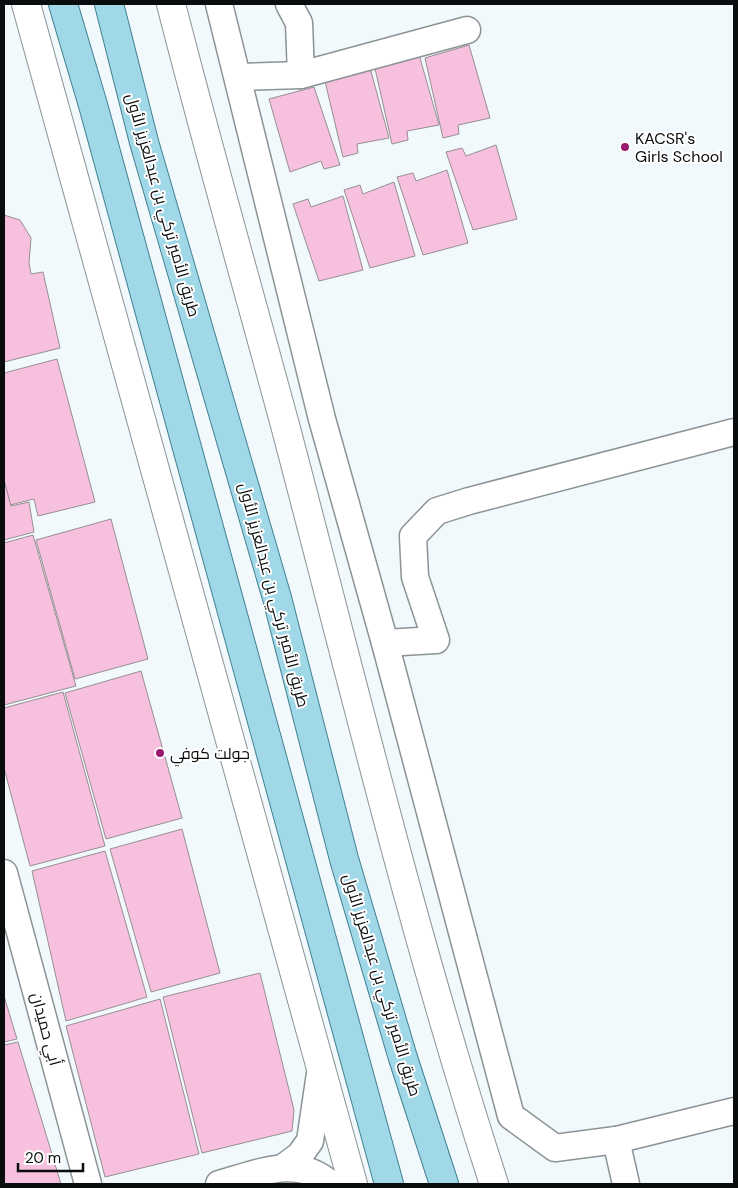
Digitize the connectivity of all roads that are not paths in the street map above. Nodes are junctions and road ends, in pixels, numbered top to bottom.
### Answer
1 (26, 4) edge
2 (63, 4) edge
3 (109, 4) edge
4 (171, 4) edge
5 (219, 4) edge
6 (289, 4) edge
7 (467, 30) dead end
8 (301, 75) junction
9 (239, 77) junction
10 (734, 432) edge
11 (385, 643) junction
12 (4, 873) edge
13 (403, 1058) junction
14 (320, 1067) junction
15 (734, 1111) edge
16 (616, 1140) junction
17 (284, 1167) junction
18 (88, 1184) edge
19 (219, 1184) edge
20 (330, 1184) edge
21 (352, 1184) edge
22 (389, 1184) edge
23 (444, 1184) edge
24 (456, 1184) edge
25 (494, 1184) edge
26 (626, 1184) edge

1 - 14 main road
2 - 22 main road
3 - 13 main road, طريق الأمير تركي بن عبدالعزيز الأول
4 - 25 main road
5 - 9 street
6 - 8 street
7 - 8 street
8 - 9 street
9 - 11 street
10 - 11 street
11 - 16 street
12 - 18 street, أبي حميدان
13 - 23 main road, طريق الأمير تركي بن عبدالعزيز الأول
13 - 24 main road
14 - 17 street
14 - 21 main road
15 - 16 street
16 - 26 street
17 - 19 street
17 - 20 street

